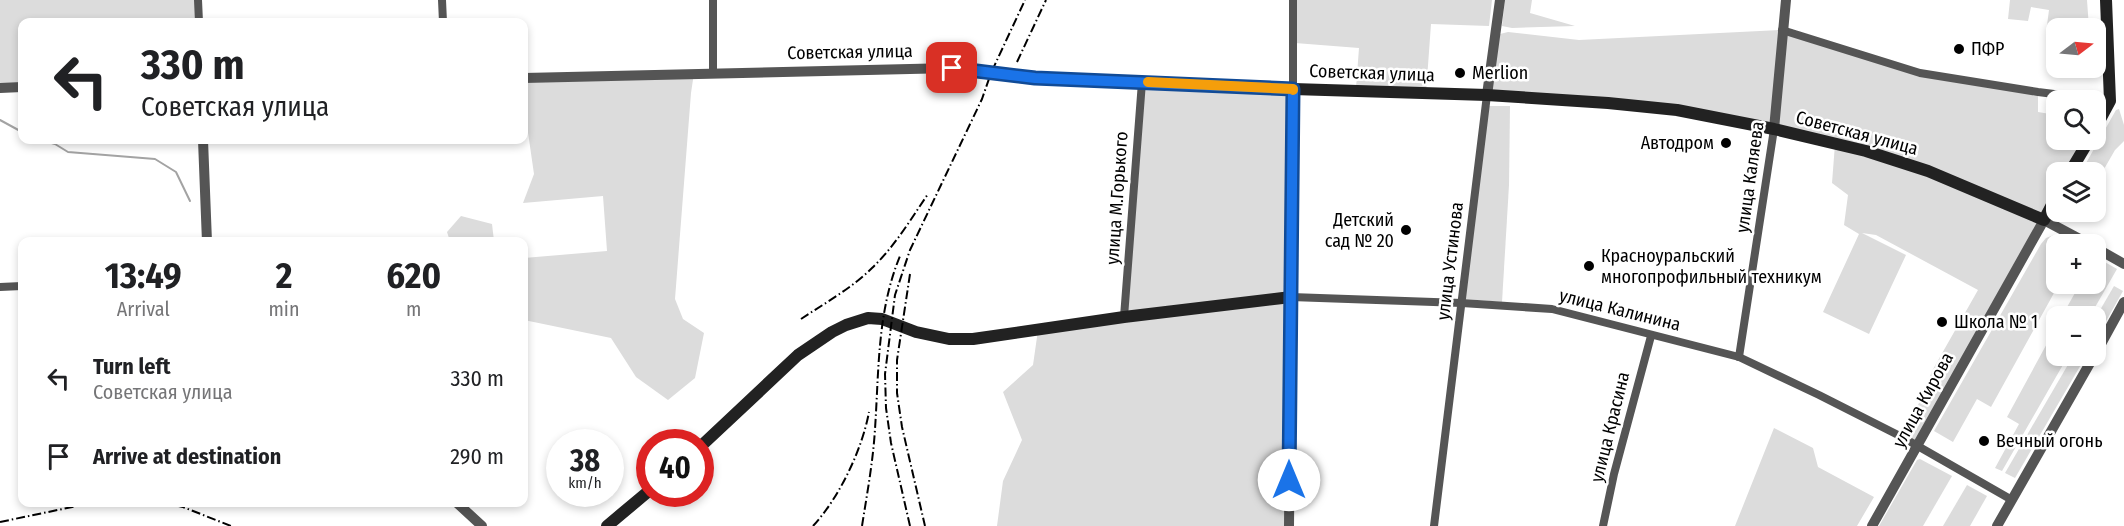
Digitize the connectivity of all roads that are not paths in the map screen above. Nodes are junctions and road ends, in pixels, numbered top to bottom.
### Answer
1 (198, 0) edge
2 (442, 0) edge
3 (713, 0) edge
4 (1293, 0) edge
5 (1500, 0) edge
6 (1786, 0) edge
7 (2106, 0) edge
8 (199, 18) edge
9 (443, 18) edge
10 (1782, 30) junction
11 (713, 72) junction
12 (528, 78) edge
13 (1142, 82) junction
14 (18, 87) edge
15 (0, 88) edge
16 (1293, 89) junction
17 (1487, 95) junction
18 (2110, 101) junction
19 (2106, 108) edge
20 (1774, 129) junction
21 (203, 144) edge
22 (2046, 216) edge
23 (2044, 220) junction
24 (2070, 234) edge
25 (207, 237) edge
26 (2106, 254) edge
27 (2124, 264) edge
28 (18, 286) edge
29 (0, 287) edge
30 (1291, 297) junction
31 (2124, 302) edge
32 (1462, 303) junction
33 (1124, 317) junction
34 (2106, 335) edge
35 (1651, 336) junction
36 (1739, 357) junction
37 (2089, 366) edge
38 (714, 434) edge
39 (1918, 446) junction
40 (2012, 500) junction
41 (636, 502) edge
42 (461, 507) edge
43 (482, 526) edge
44 (607, 526) edge
45 (1289, 526) edge
46 (1434, 526) edge
47 (1603, 526) edge
48 (1872, 526) edge
49 (1996, 526) edge

1 - 8 street
2 - 9 street
3 - 11 street
4 - 16 street
5 - 17 street, улица Устинова
6 - 10 street, улица Каляева
7 - 18 main road
10 - 18 street
10 - 20 street, улица Каляева
11 - 12 street, Советская улица
11 - 13 street, Советская улица
13 - 16 street, Советская улица
13 - 33 street, улица М.Горького
14 - 15 street
16 - 17 main road, Советская улица
16 - 30 main road
17 - 20 main road, Советская улица
17 - 32 street, улица Устинова
18 - 19 main road
20 - 23 main road, Советская улица
20 - 36 street, улица Каляева
21 - 25 street
22 - 23 main road, улица Кирова
23 - 24 street, Советская улица
23 - 39 street, улица Кирова
26 - 27 street
28 - 29 street
30 - 32 street, улица Калинина
30 - 33 main road
30 - 45 street
31 - 34 street
32 - 35 street, улица Калинина
32 - 46 street, улица Устинова
33 - 38 main road
35 - 36 street, улица Калинина
35 - 47 street, улица Красина
36 - 39 street, улица Калинина
37 - 40 street
39 - 40 street, улица Калинина
39 - 48 street, улица Кирова
40 - 49 street
41 - 44 main road
42 - 43 street

